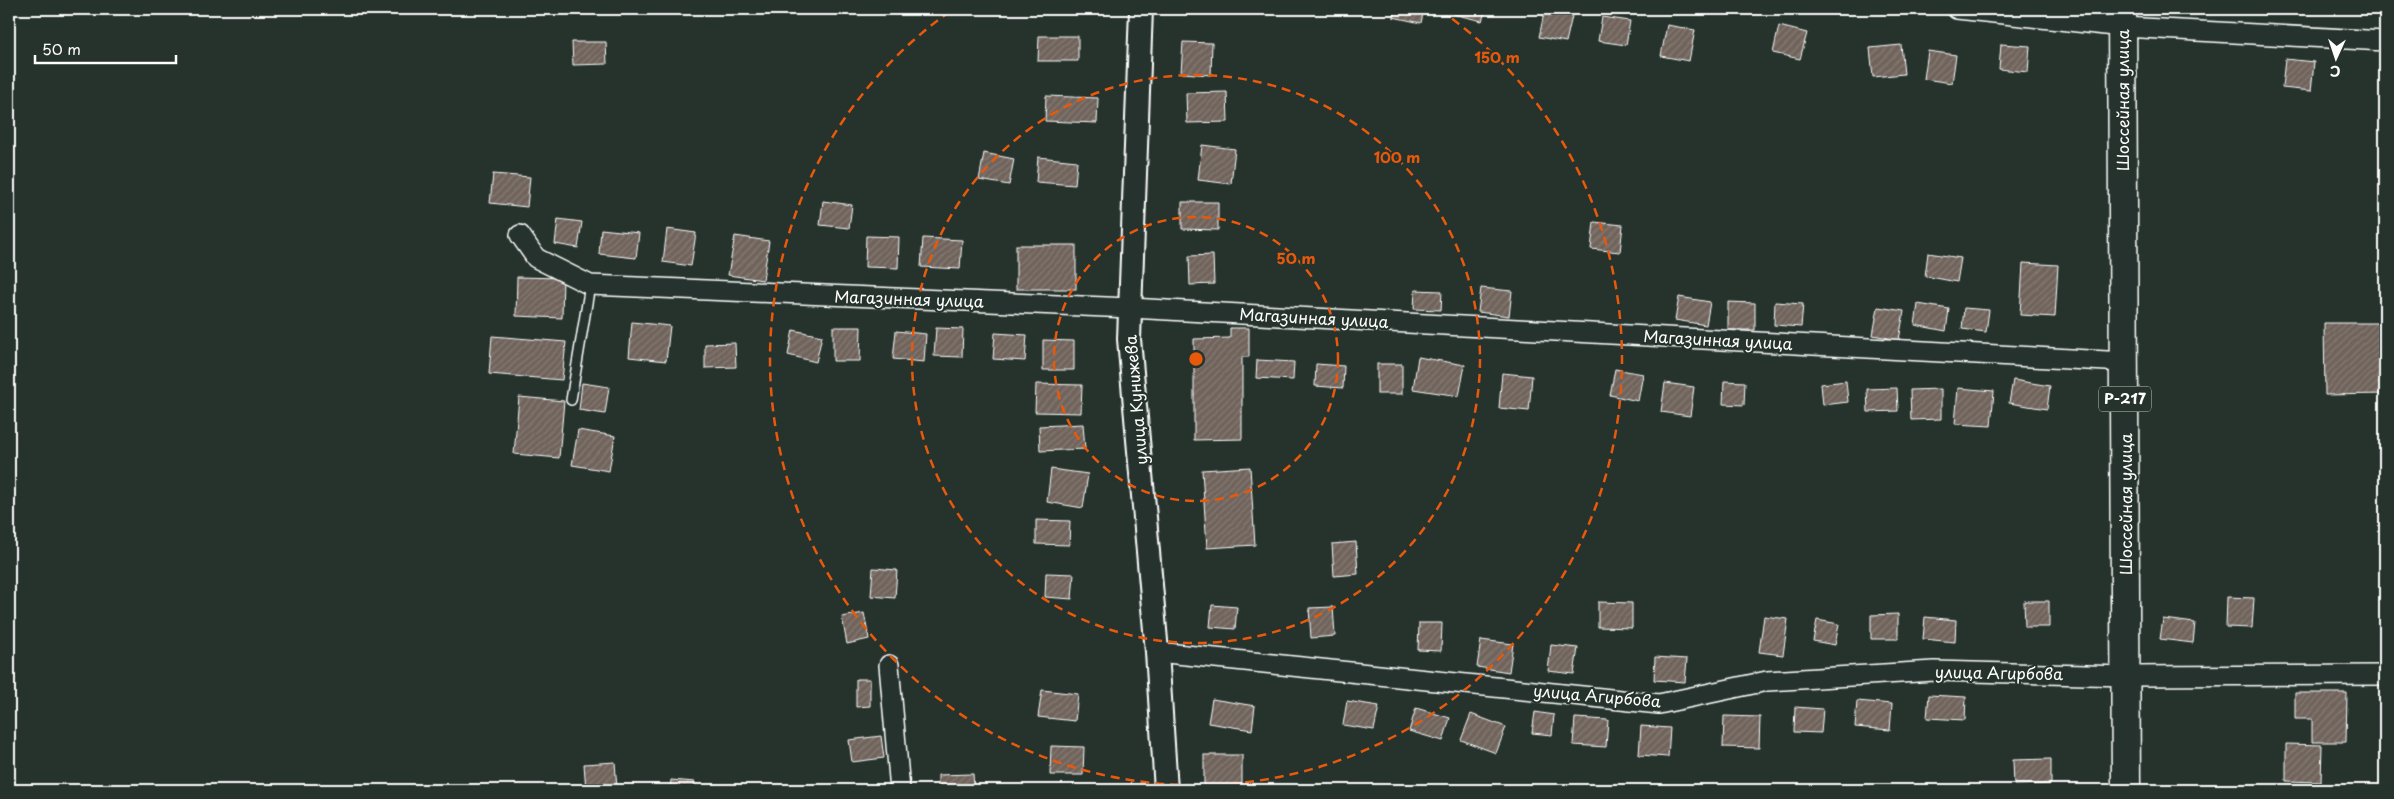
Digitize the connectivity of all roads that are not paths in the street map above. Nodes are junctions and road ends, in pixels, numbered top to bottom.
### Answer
1 (1141, 9) edge
2 (1957, 9) edge
3 (2122, 18) edge
4 (2385, 41) edge
5 (520, 235) dead end
6 (590, 285) junction
7 (1130, 308) junction
8 (2125, 362) junction
9 (571, 400) dead end
10 (1158, 652) junction
11 (889, 665) dead end
12 (2385, 675) edge
13 (2126, 676) junction
14 (900, 790) edge
15 (1166, 790) edge
16 (2126, 790) edge

1 - 7 street, улица Кунижева
2 - 3 street
3 - 4 street
3 - 8 highway, Шоссейная улица / Р-217
5 - 6 street, Магазинная улица
6 - 7 street, Магазинная улица
6 - 9 lane
7 - 8 street, Магазинная улица
7 - 10 street, улица Кунижева
8 - 13 highway, Шоссейная улица / Р-217
10 - 13 street, улица Агирбова
10 - 15 street, улица Кунижева
11 - 14 street
12 - 13 street, улица Агирбова
13 - 16 highway, Шоссейная улица / Р-217

